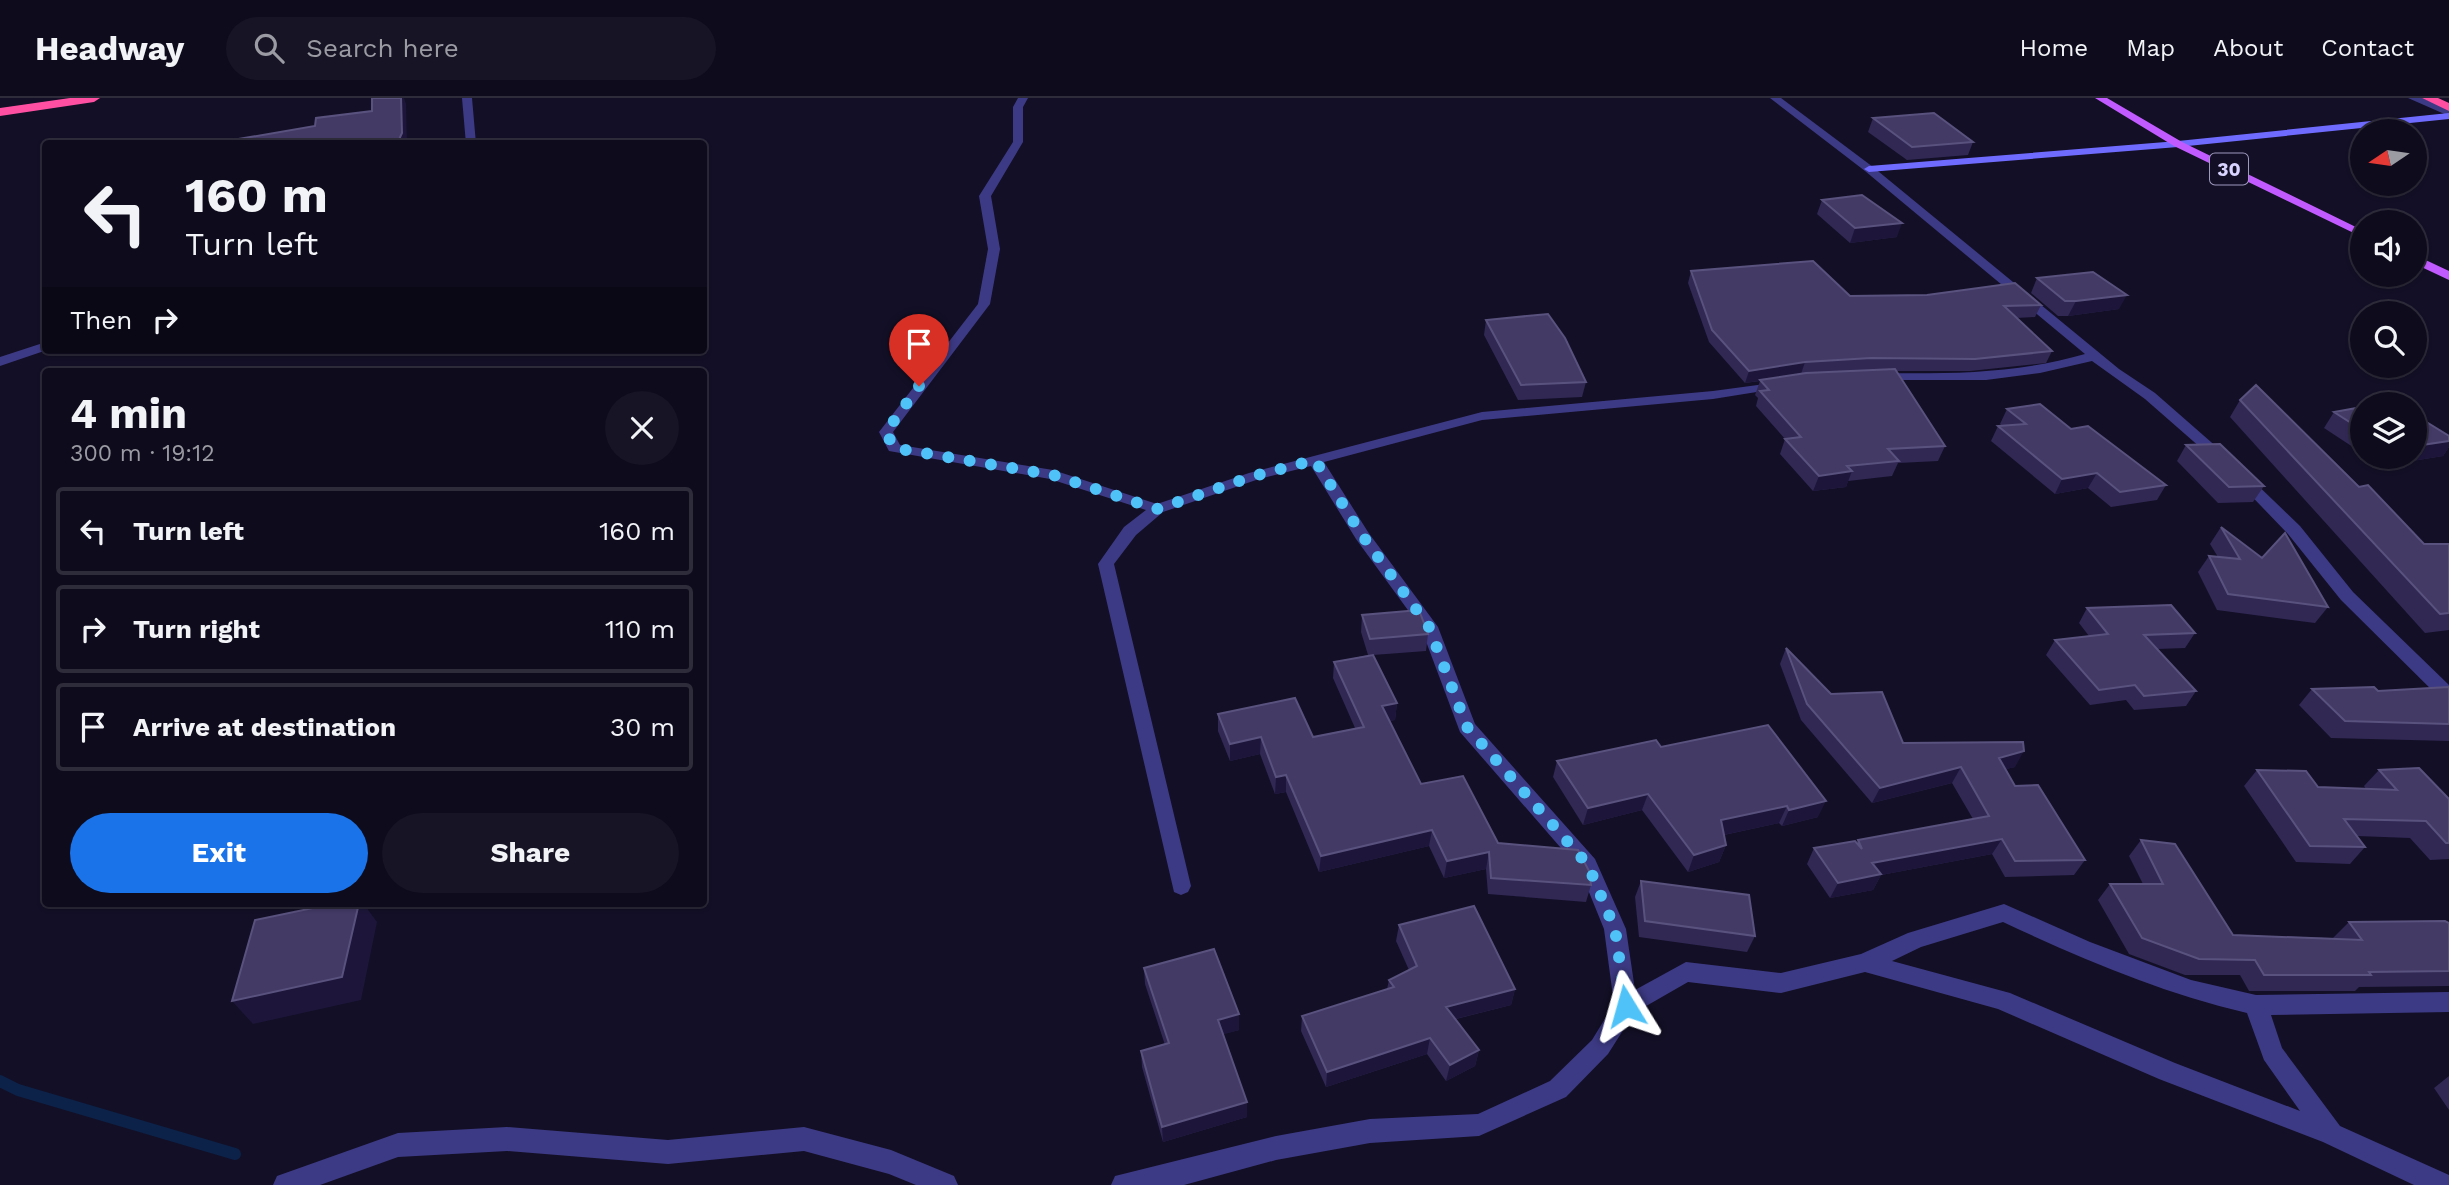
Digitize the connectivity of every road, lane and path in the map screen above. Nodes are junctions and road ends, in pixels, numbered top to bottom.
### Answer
1 (28, 98) edge
2 (94, 98) edge
3 (467, 98) edge
4 (1023, 98) edge
5 (1775, 98) edge
6 (2100, 98) edge
7 (2413, 98) edge
8 (2428, 98) edge
9 (2436, 98) edge
10 (0, 102) edge
11 (2449, 106) edge
12 (0, 112) edge
13 (2449, 115) edge
14 (471, 140) edge
15 (2178, 144) junction
16 (1869, 169) junction
17 (2350, 228) edge
18 (2427, 265) edge
19 (2449, 276) edge
20 (42, 347) edge
21 (2094, 356) junction
22 (0, 362) edge
23 (1866, 377) edge
24 (1801, 381) edge
25 (1315, 460) junction
26 (1157, 509) junction
27 (2449, 696) edge
28 (1181, 886) dead end
29 (1865, 963) junction
30 (2449, 1002) edge
31 (2256, 1005) junction
32 (1626, 1006) junction
33 (2331, 1134) junction
34 (286, 1185) edge
35 (945, 1185) edge
36 (1124, 1185) edge
37 (2442, 1185) edge

1 - 10 highway
2 - 12 highway
3 - 14 street
4 - 26 street
5 - 16 street
6 - 15 main road, 30
7 - 13 street
8 - 11 highway
9 - 11 highway
13 - 15 street
15 - 16 street
15 - 17 main road, 30
16 - 21 street
18 - 19 main road
20 - 22 street
21 - 23 street
21 - 27 street
24 - 25 street
25 - 26 street
25 - 32 street
26 - 28 street
29 - 31 street
29 - 32 street
29 - 33 street
30 - 31 street
31 - 33 street
32 - 36 street
33 - 37 street
34 - 35 street

